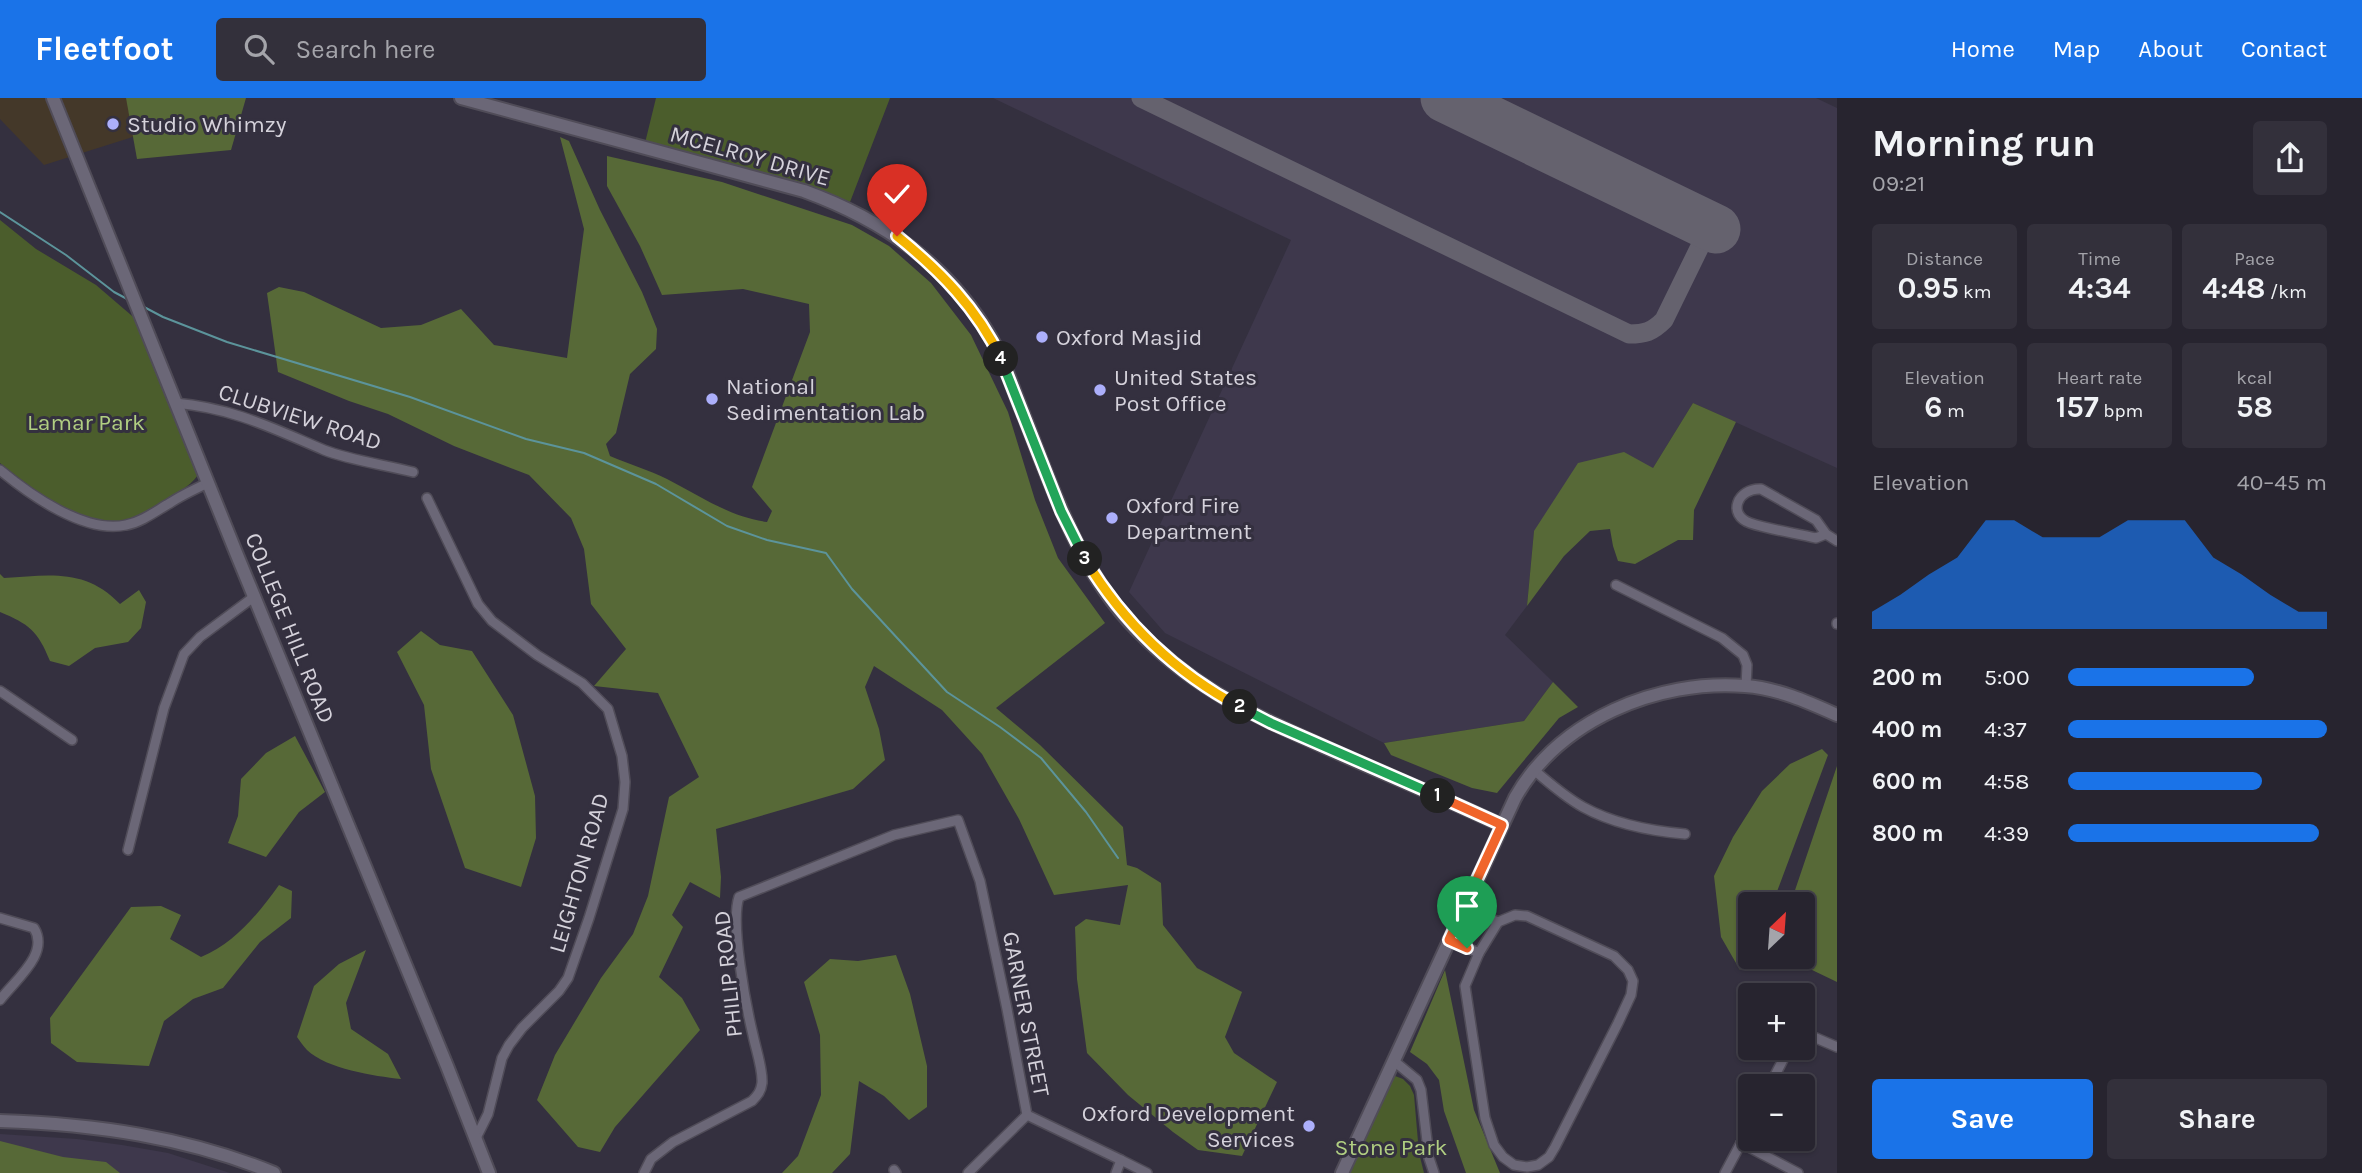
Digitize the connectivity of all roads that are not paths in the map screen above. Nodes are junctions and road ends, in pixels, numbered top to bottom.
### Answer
1 (54, 98) edge
2 (461, 98) edge
3 (492, 102) edge
4 (175, 402) junction
5 (0, 470) edge
6 (413, 472) dead end
7 (208, 483) junction
8 (427, 498) dead end
9 (1826, 534) junction
10 (1837, 541) edge
11 (1616, 585) dead end
12 (255, 596) junction
13 (1746, 686) junction
14 (0, 691) edge
15 (1837, 715) edge
16 (72, 740) dead end
17 (1534, 770) junction
18 (958, 820) joint
19 (1502, 825) junction
20 (1685, 834) dead end
21 (128, 850) dead end
22 (1465, 907) junction
23 (0, 918) edge
24 (1498, 922) junction
25 (1449, 940) junction
26 (1479, 953) junction
27 (0, 1000) edge
28 (1815, 1038) edge
29 (1837, 1047) edge
30 (1394, 1061) junction
31 (1027, 1115) junction
32 (0, 1121) edge
33 (476, 1138) junction
34 (1738, 1149) edge
35 (1756, 1151) edge
36 (1121, 1160) junction
37 (274, 1173) edge
38 (489, 1173) edge
39 (644, 1173) edge
40 (968, 1173) edge
41 (1115, 1173) edge
42 (1147, 1173) edge
43 (1342, 1173) edge
44 (1434, 1173) edge
45 (1725, 1173) edge
46 (1798, 1173) edge

1 - 4 street, COLLEGE HILL ROAD
2 - 3 street, MCELROY DRIVE
3 - 19 street, MCELROY DRIVE
4 - 6 street, CLUBVIEW ROAD
4 - 7 street, COLLEGE HILL ROAD
5 - 7 street
7 - 12 street, COLLEGE HILL ROAD
8 - 33 street, LEIGHTON ROAD
9 - 9 street
9 - 10 street
11 - 13 street
12 - 21 street
12 - 33 street, COLLEGE HILL ROAD
13 - 15 street
13 - 17 street
14 - 16 street
17 - 19 street
17 - 20 street
18 - 31 street, GARNER STREET
18 - 39 street, PHILIP ROAD
19 - 22 street
22 - 24 street
22 - 25 street
23 - 27 street
24 - 26 street
24 - 26 street
25 - 26 street
25 - 30 street
28 - 29 street
30 - 43 street
30 - 44 street
31 - 36 street, GARNER STREET
31 - 40 street
32 - 37 street
33 - 38 street, COLLEGE HILL ROAD
34 - 45 street
35 - 46 street
36 - 41 street
36 - 42 street, GARNER STREET

